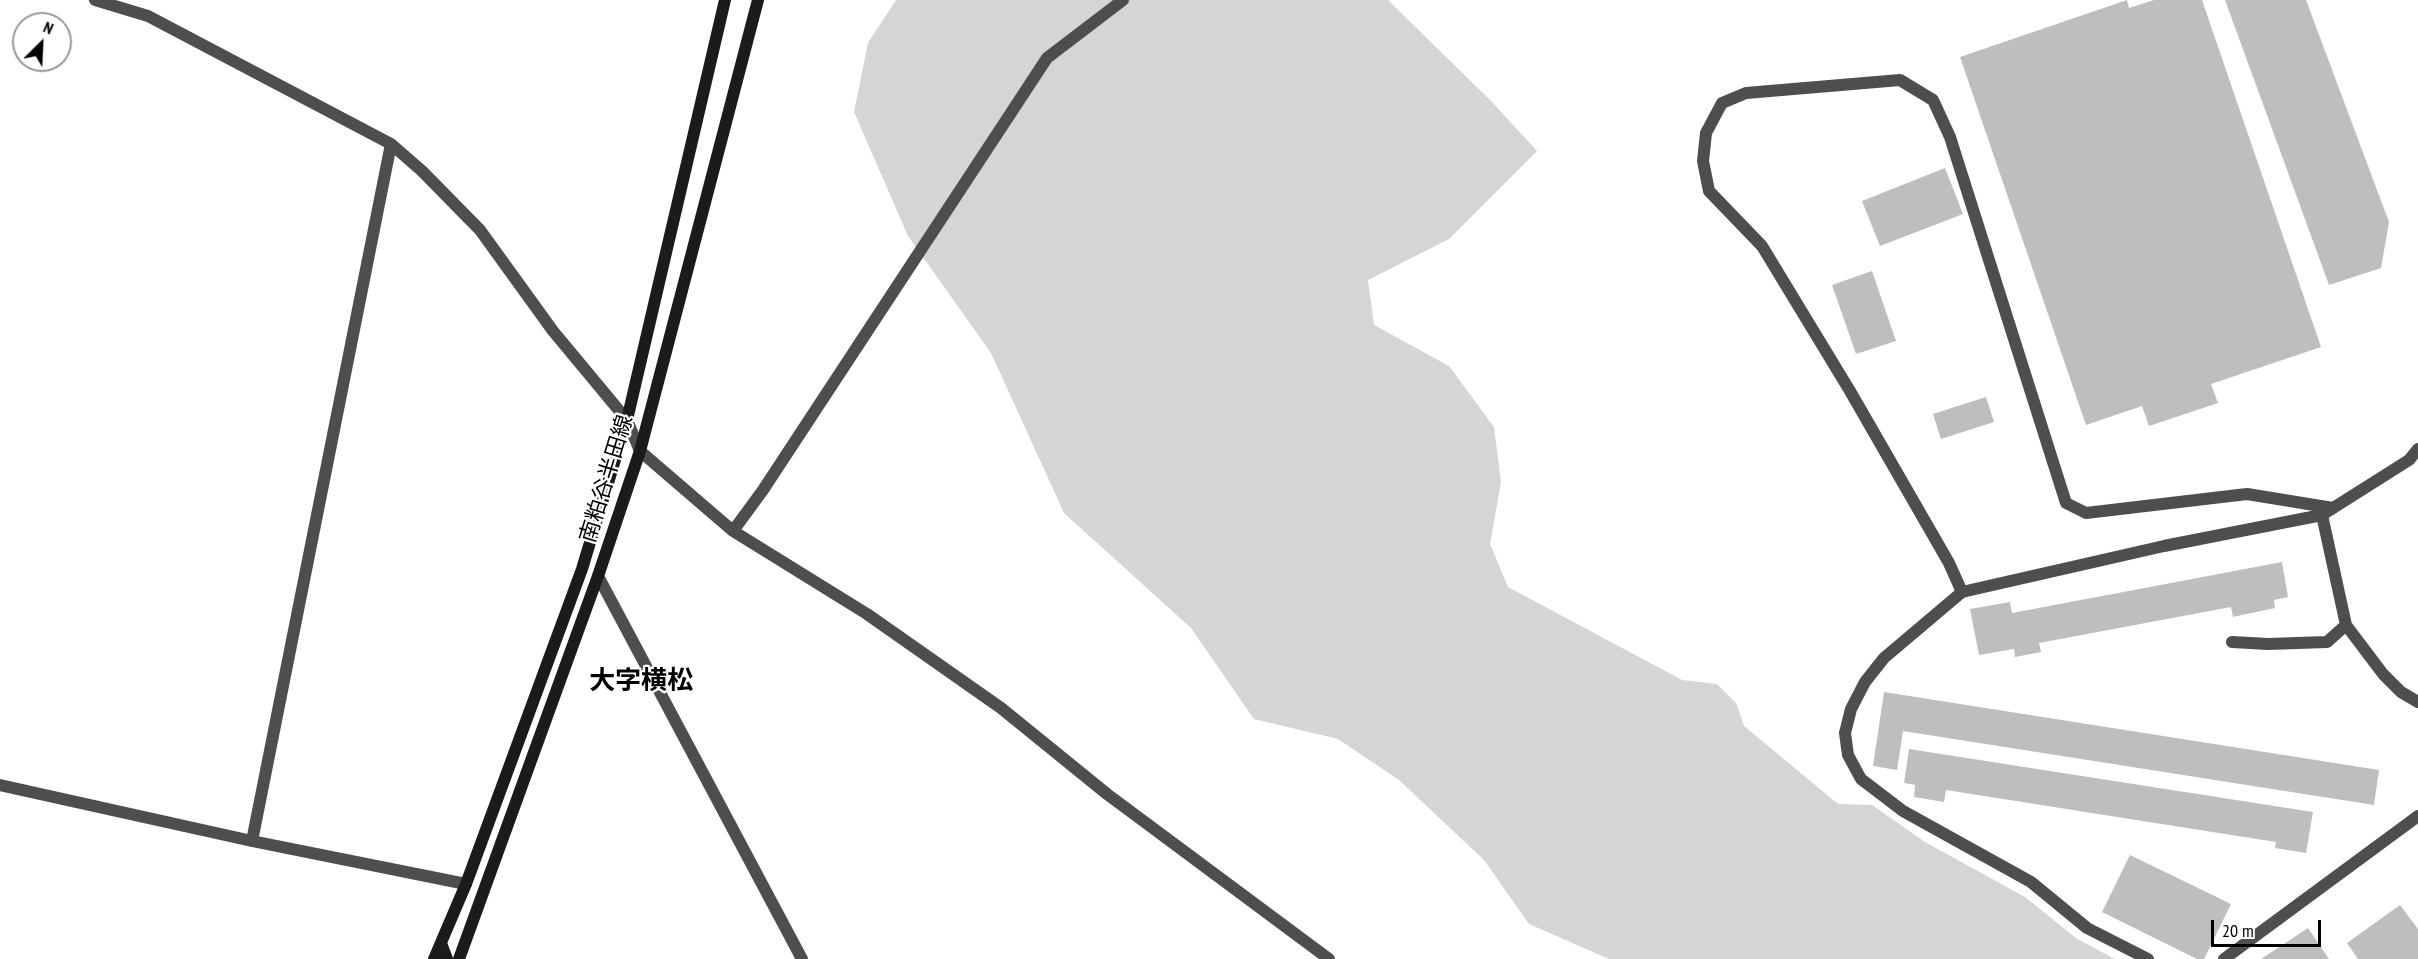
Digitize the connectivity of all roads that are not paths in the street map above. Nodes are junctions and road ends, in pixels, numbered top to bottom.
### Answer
1 (95, 0) edge
2 (725, 0) edge
3 (758, 0) edge
4 (1123, 0) edge
5 (391, 144) junction
6 (627, 420) junction
7 (2418, 449) edge
8 (640, 451) junction
9 (2333, 508) junction
10 (2322, 515) junction
11 (733, 531) junction
12 (598, 576) junction
13 (1962, 592) junction
14 (2346, 625) junction
15 (2232, 642) dead end
16 (2418, 702) edge
17 (0, 785) edge
18 (2418, 816) edge
19 (252, 841) junction
20 (466, 884) junction
21 (441, 943) junction
22 (434, 959) edge
23 (447, 959) edge
24 (459, 959) edge
25 (802, 959) edge
26 (1329, 959) edge
27 (2148, 959) edge
28 (2224, 959) edge

1 - 5 street
2 - 6 main road, 南粕谷半田線
3 - 8 main road, 南粕谷半田線
4 - 11 street
5 - 6 street
5 - 19 street
6 - 8 street
6 - 20 main road, 南粕谷半田線
7 - 9 street
8 - 11 street
8 - 12 main road, 南粕谷半田線
9 - 10 street
9 - 13 street
10 - 13 street
10 - 14 street
11 - 26 street
12 - 24 main road, 南粕谷半田線
12 - 25 street
13 - 27 street
14 - 15 street
14 - 16 street
17 - 19 street
18 - 28 street
19 - 20 street
20 - 21 main road, 南粕谷半田線
21 - 22 main road, 南粕谷半田線
21 - 23 main road

